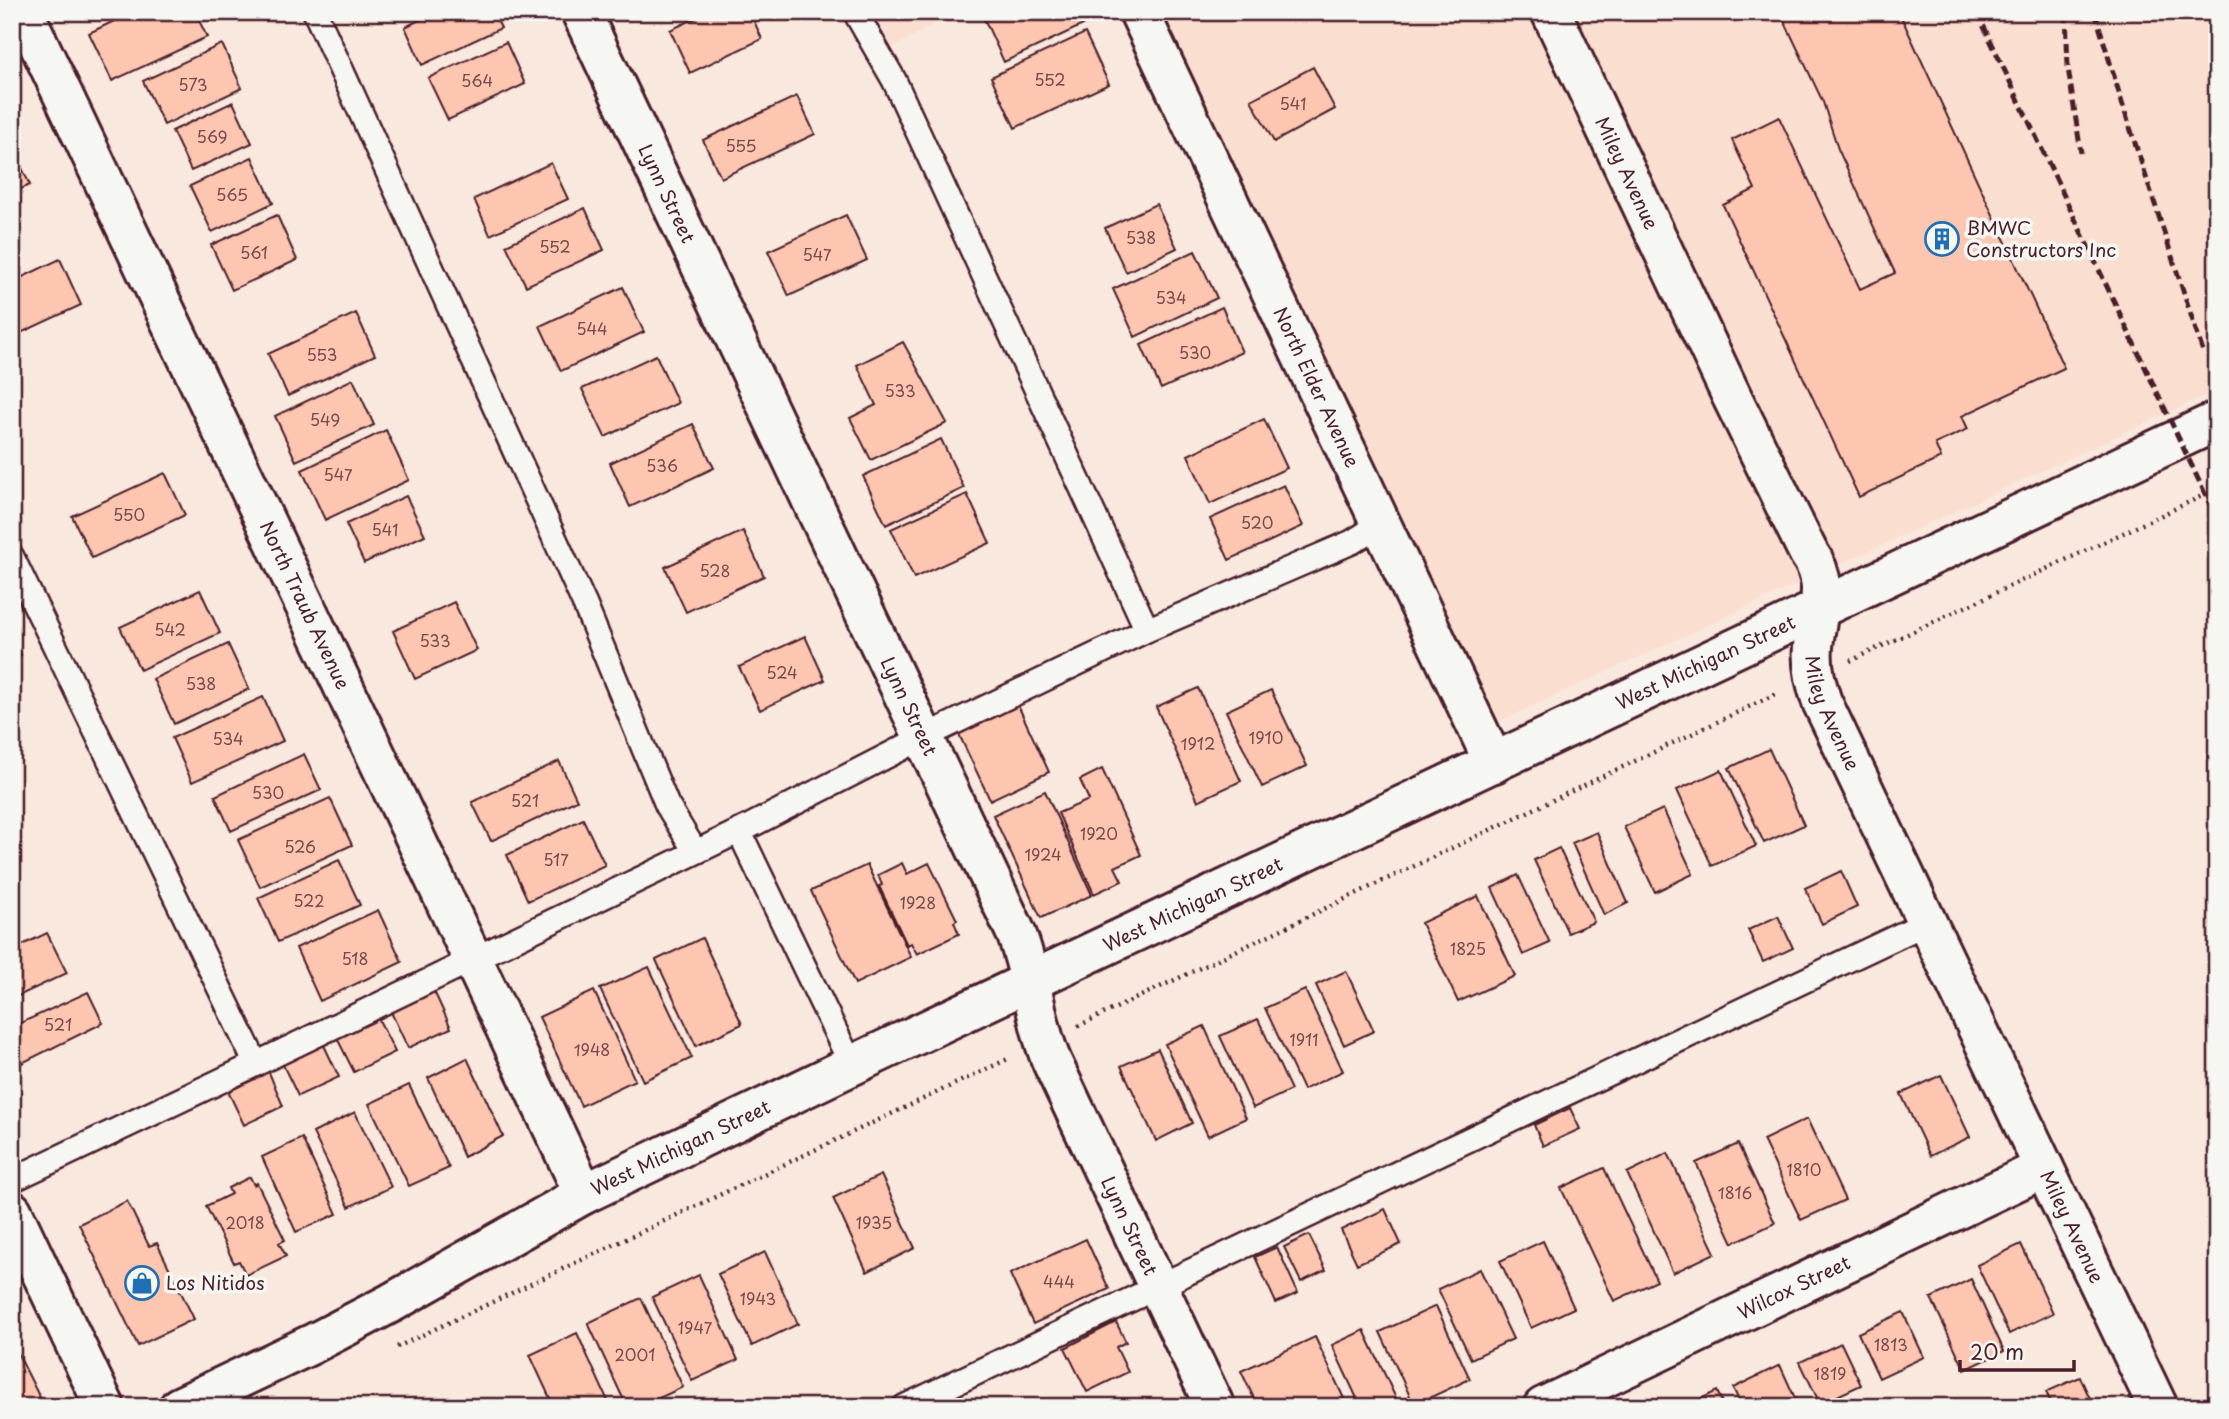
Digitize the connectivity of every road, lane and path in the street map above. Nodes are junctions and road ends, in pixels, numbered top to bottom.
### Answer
1 (315, 12) edge
2 (581, 12) edge
3 (855, 12) edge
4 (1139, 12) edge
5 (1551, 12) edge
6 (25, 17) edge
7 (2217, 421) edge
8 (2217, 489) edge
9 (1381, 524) junction
10 (12, 557) edge
11 (1820, 607) junction
12 (1147, 630) junction
13 (1854, 659) dead end
14 (1781, 692) dead end
15 (923, 737) junction
16 (1494, 762) junction
17 (739, 831) junction
18 (695, 852) junction
19 (1928, 922) junction
20 (473, 959) junction
21 (1030, 982) junction
22 (1078, 1026) dead end
23 (1009, 1058) dead end
24 (256, 1064) junction
25 (852, 1066) junction
26 (2044, 1168) junction
27 (12, 1180) edge
28 (584, 1194) junction
29 (12, 1211) edge
30 (1158, 1287) junction
31 (385, 1353) dead end
32 (105, 1407) edge
33 (179, 1407) edge
34 (904, 1407) edge
35 (1215, 1407) edge
36 (1543, 1407) edge
37 (2158, 1407) edge

1 - 18 lane
2 - 15 street, Lynn Street
3 - 12 lane
4 - 9 street, North Elder Avenue
5 - 11 street, Miley Avenue
6 - 20 street, North Traub Avenue
7 - 11 street, West Michigan Street
8 - 13 path
9 - 12 lane
9 - 16 street, North Elder Avenue
10 - 24 lane
11 - 16 street, West Michigan Street
11 - 19 street, Miley Avenue
12 - 15 lane
14 - 22 path
15 - 17 lane
15 - 21 street, Lynn Street
16 - 21 street, West Michigan Street
17 - 18 lane
17 - 25 lane
18 - 20 lane
19 - 26 street, Miley Avenue
19 - 30 lane
20 - 24 lane
20 - 28 street, North Traub Avenue
21 - 25 street, West Michigan Street
21 - 30 street, Lynn Street
23 - 31 path
24 - 27 lane
25 - 28 street, West Michigan Street
26 - 36 street, Wilcox Street
26 - 37 street, Miley Avenue
28 - 33 street, West Michigan Street
29 - 32 street
30 - 34 lane
30 - 35 street, Lynn Street

